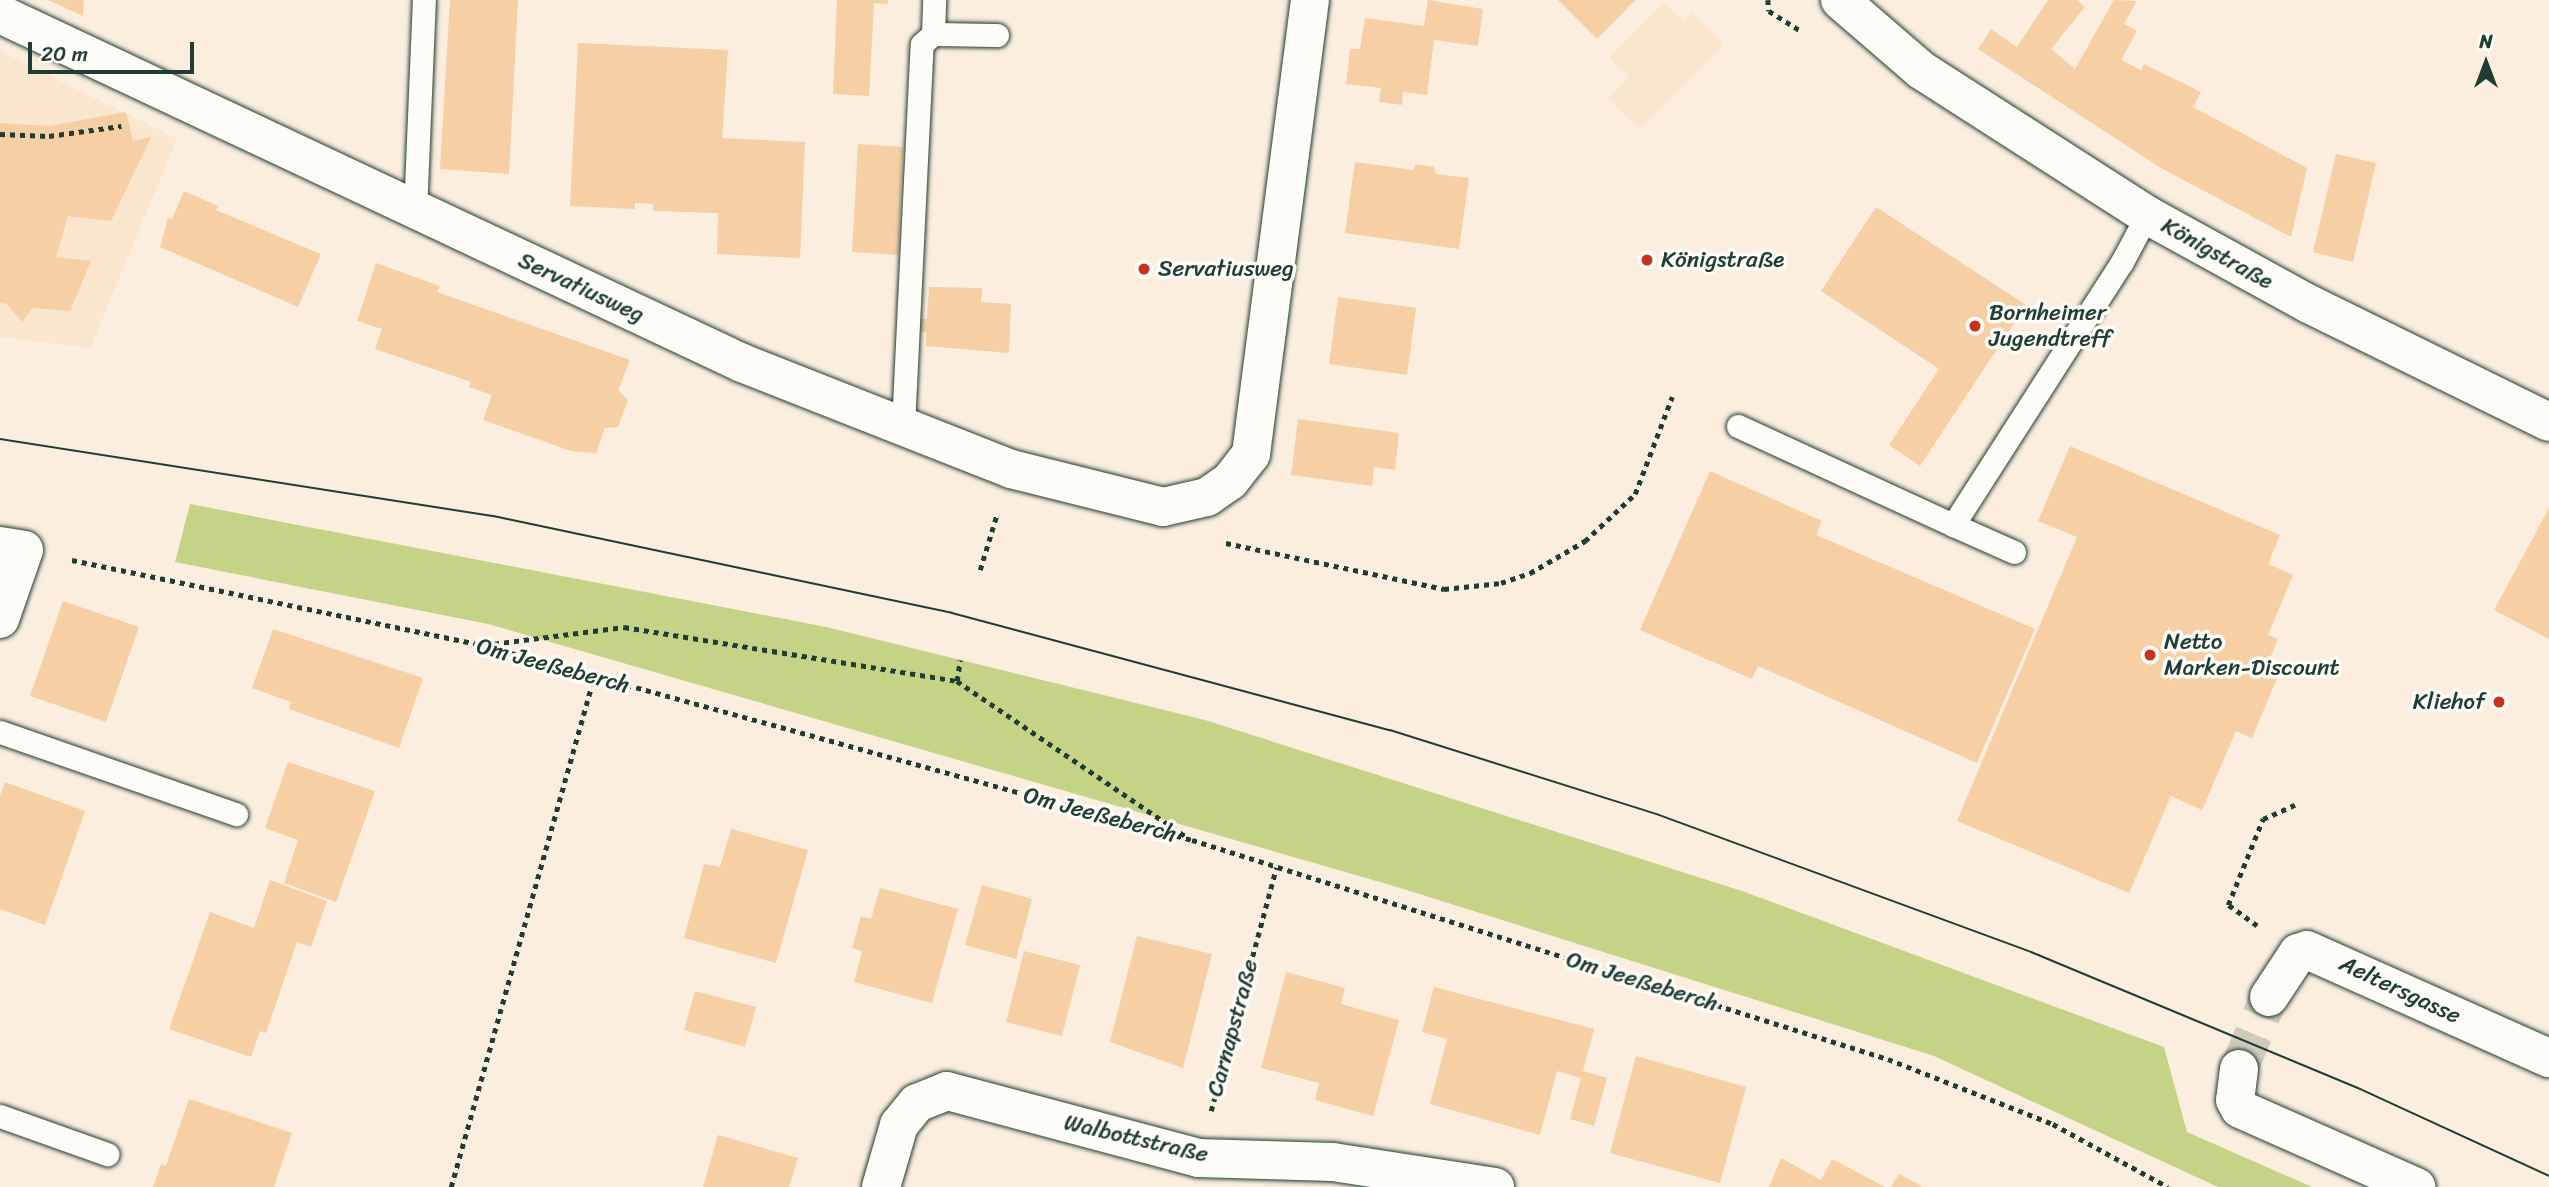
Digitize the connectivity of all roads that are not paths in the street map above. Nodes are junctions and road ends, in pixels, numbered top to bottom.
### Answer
1 (424, 0) edge
2 (934, 0) edge
3 (1310, 0) edge
4 (1840, 0) edge
5 (0, 14) edge
6 (933, 34) junction
7 (997, 35) dead end
8 (415, 212) junction
9 (2147, 215) junction
10 (2549, 422) edge
11 (1738, 425) dead end
12 (903, 426) junction
13 (1953, 525) junction
14 (12, 548) edge
15 (2014, 552) dead end
16 (0, 619) edge
17 (0, 732) edge
18 (236, 814) dead end
19 (2269, 997) tunnel mouth
20 (2549, 1058) edge
21 (2239, 1069) tunnel mouth
22 (0, 1116) edge
23 (107, 1154) dead end
24 (1194, 1173) edge
25 (880, 1187) edge
26 (1495, 1187) edge
27 (2416, 1187) edge

1 - 8 lane
2 - 6 lane
3 - 12 street, Servatiusweg
4 - 9 street, Königstraße
5 - 8 street, Servatiusweg
6 - 7 lane
6 - 12 lane
8 - 12 street, Servatiusweg
9 - 10 street, Königstraße
9 - 13 lane
11 - 13 lane
13 - 15 lane
14 - 16 street
17 - 18 lane
19 - 20 street, Aeltersgasse
21 - 27 street
22 - 23 lane
24 - 25 street, Walbottstraße
24 - 26 street, Walbottstraße

